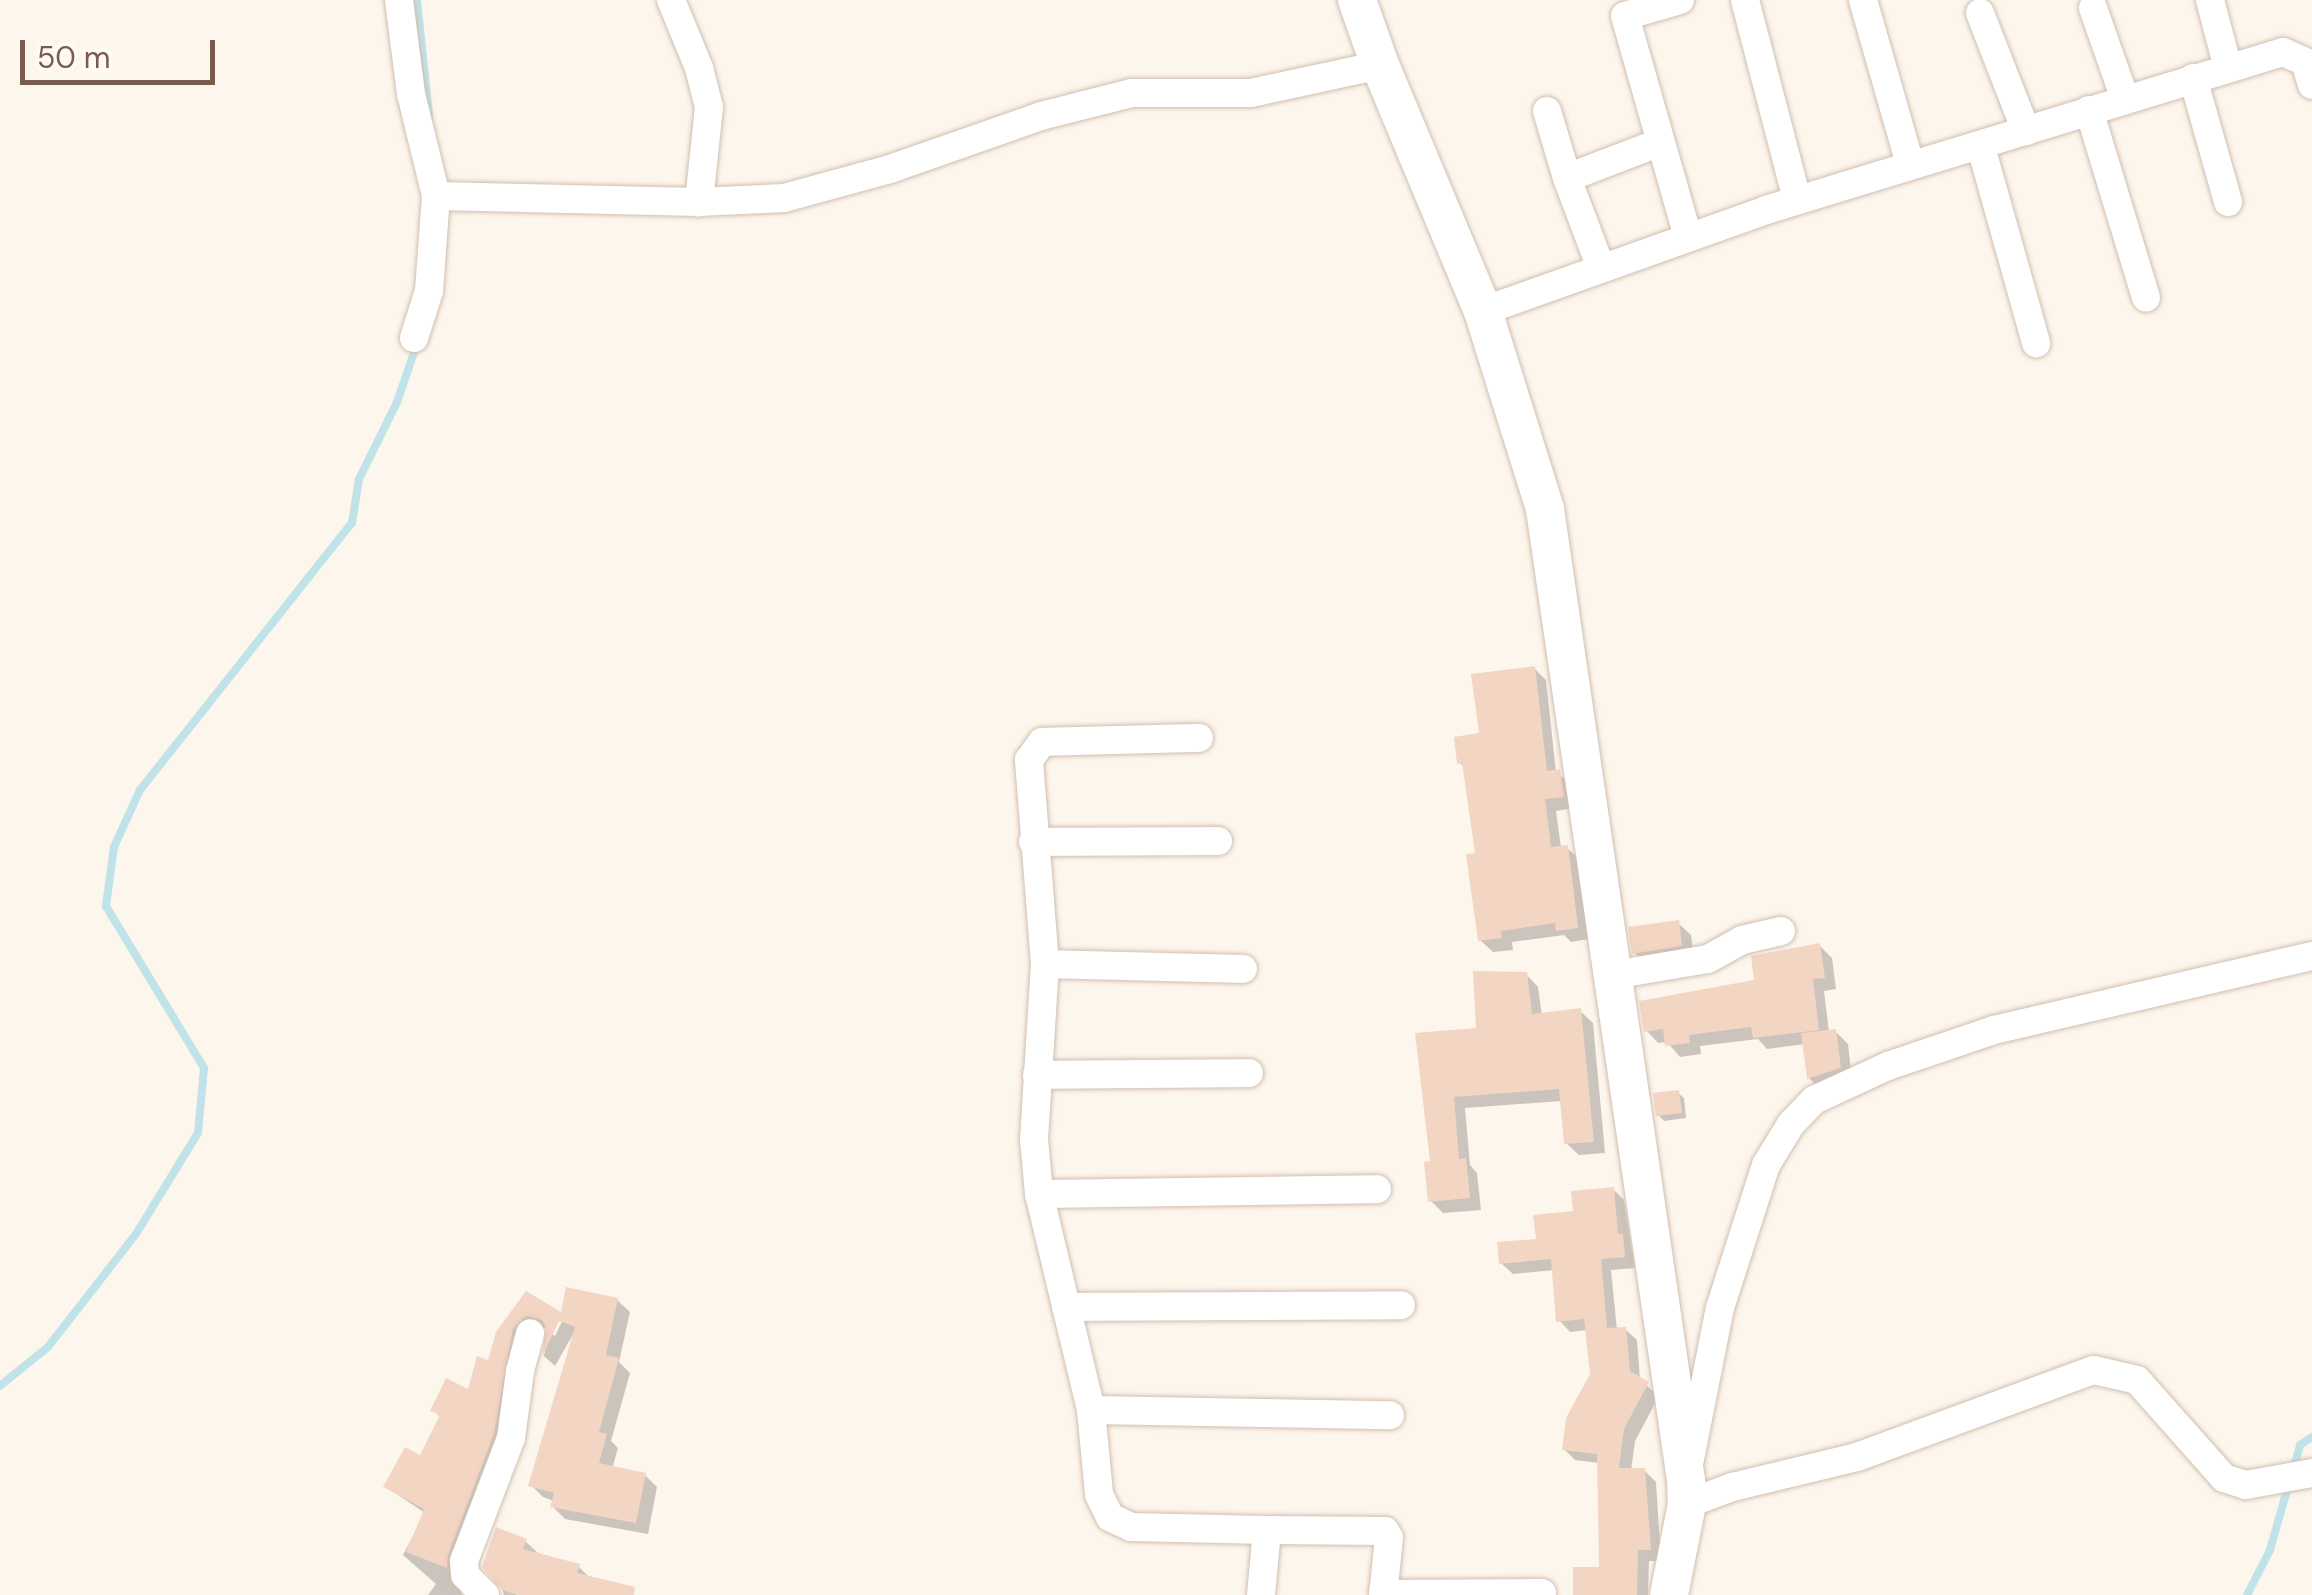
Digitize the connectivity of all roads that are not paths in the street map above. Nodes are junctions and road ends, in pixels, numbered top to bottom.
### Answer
1 (399, 0) edge
2 (671, 0) edge
3 (1358, 0) edge
4 (1680, 0) edge
5 (1745, 0) edge
6 (1863, 0) edge
7 (2210, 0) edge
8 (1622, 8) edge
9 (2094, 8) dead end
10 (1980, 12) dead end
11 (1380, 66) junction
12 (2228, 68) junction
13 (2192, 78) junction
14 (2312, 85) edge
15 (2126, 99) junction
16 (2089, 110) junction
17 (1547, 111) dead end
18 (2026, 131) junction
19 (1658, 143) junction
20 (1981, 147) junction
21 (1910, 164) junction
22 (1568, 178) junction
23 (436, 196) junction
24 (1797, 200) junction
25 (699, 202) junction
26 (2228, 202) dead end
27 (1688, 237) junction
28 (1601, 268) junction
29 (2146, 298) dead end
30 (1483, 311) junction
31 (414, 338) dead end
32 (2036, 343) dead end
33 (1199, 738) dead end
34 (1218, 840) dead end
35 (1034, 842) junction
36 (1781, 932) dead end
37 (2312, 956) edge
38 (1045, 964) junction
39 (1243, 969) dead end
40 (1614, 975) junction
41 (1249, 1073) dead end
42 (1037, 1075) junction
43 (1376, 1189) dead end
44 (1039, 1194) junction
45 (1402, 1306) dead end
46 (1066, 1307) junction
47 (530, 1334) dead end
48 (1092, 1410) junction
49 (1390, 1415) dead end
50 (2312, 1472) edge
51 (1686, 1492) junction
52 (1266, 1530) junction
53 (1542, 1593) edge
54 (1383, 1594) edge
55 (485, 1595) edge
56 (1261, 1595) edge
57 (1669, 1595) edge

1 - 23 street
2 - 25 street
3 - 11 street
4 - 8 street
5 - 24 street
6 - 21 street
7 - 12 street
8 - 19 street
9 - 15 street
10 - 18 street
11 - 25 street
11 - 30 street
12 - 13 street
12 - 14 street
13 - 15 street
13 - 26 street
15 - 16 street
16 - 18 street
16 - 29 street
17 - 22 street
18 - 20 street
19 - 22 street
19 - 27 street
20 - 21 street
20 - 32 street
21 - 24 street
22 - 28 street
23 - 25 street
23 - 31 street
24 - 27 street
27 - 28 street
28 - 30 street
30 - 40 street
33 - 35 street
34 - 35 street
35 - 38 street
36 - 40 street
37 - 51 street
38 - 39 street
38 - 42 street
40 - 51 street
41 - 42 street
42 - 44 street
43 - 44 street
44 - 46 street
45 - 46 street
46 - 48 street
47 - 55 street
48 - 49 street
48 - 52 street
50 - 51 street
51 - 57 street
52 - 54 street
52 - 56 street
53 - 54 street

